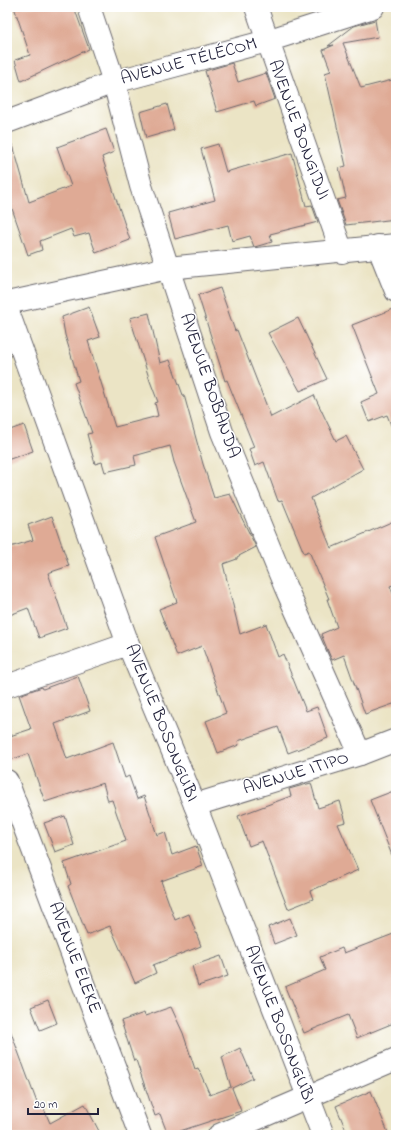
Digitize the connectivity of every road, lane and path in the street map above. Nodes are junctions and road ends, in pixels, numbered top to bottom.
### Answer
1 (89, 7) edge
2 (256, 7) edge
3 (373, 7) edge
4 (267, 41) junction
5 (114, 82) junction
6 (7, 122) edge
7 (387, 246) edge
8 (342, 252) junction
9 (168, 268) junction
10 (396, 291) edge
11 (7, 303) edge
12 (7, 309) edge
13 (128, 644) junction
14 (7, 686) edge
15 (396, 740) edge
16 (360, 754) junction
17 (7, 781) edge
18 (195, 805) junction
19 (396, 1059) edge
20 (307, 1096) junction
21 (140, 1135) edge
22 (219, 1135) edge
23 (323, 1135) edge

1 - 5 street, AVENUE BOBANDA
2 - 4 street, AVENUE BONGIDJI
3 - 4 street, AVENUE TÉLÉCOM
4 - 5 street, AVENUE TÉLÉCOM
4 - 8 street, AVENUE BONGIDJI
5 - 6 street, AVENUE TÉLÉCOM
5 - 9 street, AVENUE BOBANDA
7 - 8 street
7 - 10 street
8 - 9 street
9 - 11 street
9 - 16 street, AVENUE BOBANDA
12 - 13 street, AVENUE BOSONGUBI
13 - 14 street
13 - 18 street, AVENUE BOSONGUBI
15 - 16 street, AVENUE ITIPO
16 - 18 street, AVENUE ITIPO
17 - 21 street, AVENUE ELEKE
18 - 20 street, AVENUE BOSONGUBI
19 - 20 street
20 - 22 street
20 - 23 street, AVENUE BOSONGUBI

